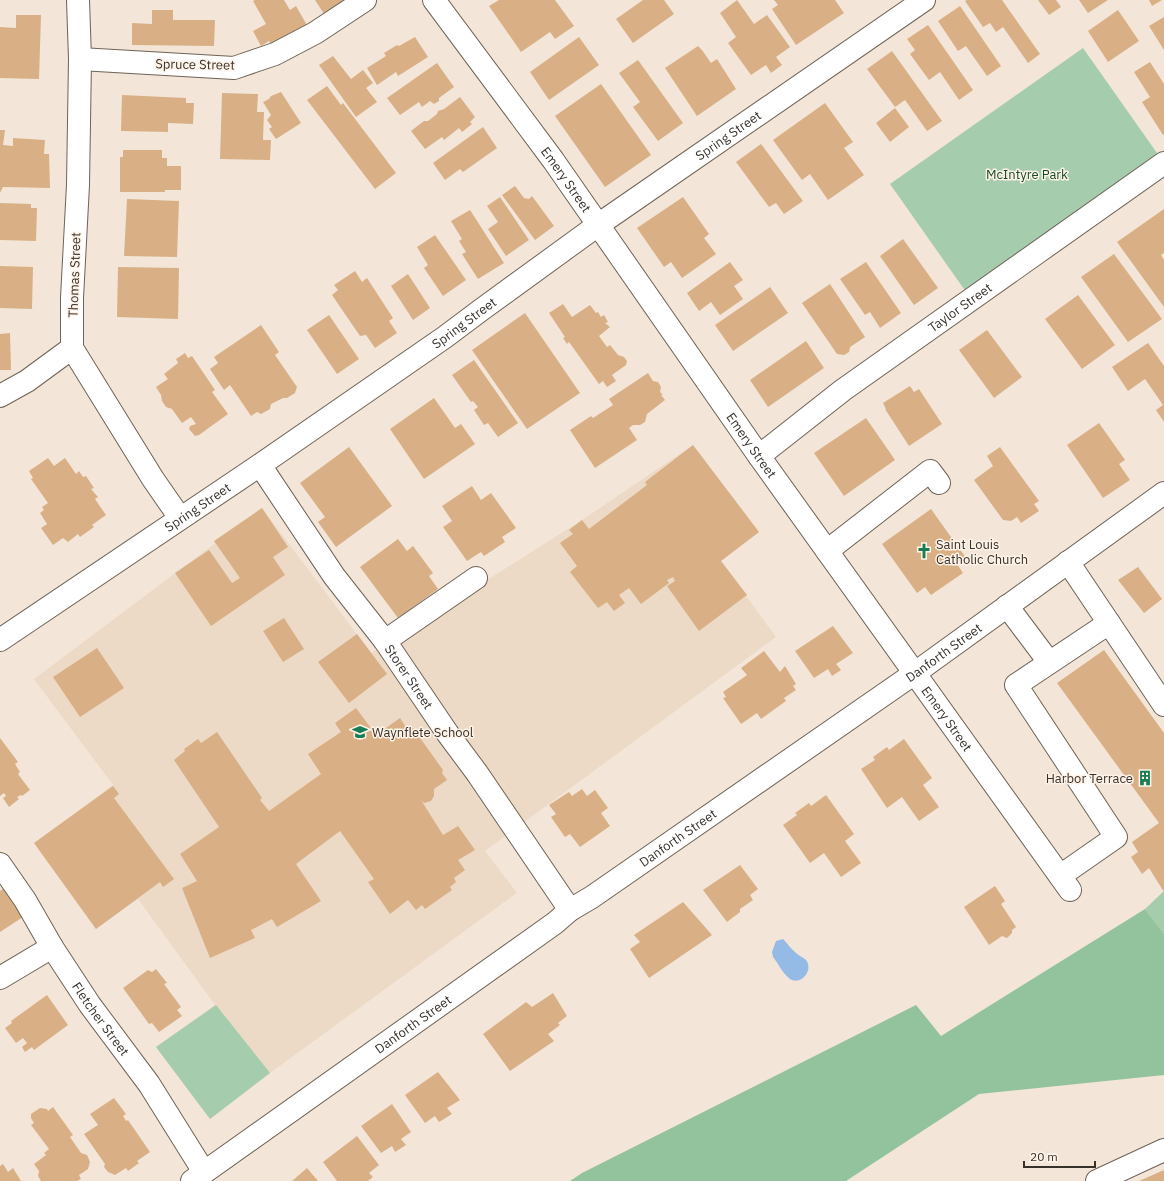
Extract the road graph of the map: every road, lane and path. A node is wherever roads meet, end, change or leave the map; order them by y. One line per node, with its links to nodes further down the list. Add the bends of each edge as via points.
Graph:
1 (78, 0): 5 (street, Thomas Street)
2 (365, 0): 5 (street, Spruce Street, via 315,33 275,54 234,68)
3 (434, 0): 7 (street, Emery Street)
4 (924, 0): 7 (street, Spring Street)
5 (80, 59): 8 (street, Thomas Street)
6 (1164, 163): 10 (street, Taylor Street, via 850,386)
7 (598, 225): 10 (street, Emery Street); 11 (street, Spring Street, via 445,337)
8 (72, 348): 9 (street); 14 (street)
9 (0, 396)
10 (759, 456): 15 (street, Emery Street)
11 (260, 465): 14 (street, Spring Street); 21 (street, Storer Street, via 334,576)
12 (940, 483): 15 (street, via 930,471)
13 (1164, 494): 16 (street, Danforth Street)
14 (180, 518): 20 (street, Spring Street)
15 (827, 551): 23 (street, Emery Street)
16 (1068, 562): 18 (street, Danforth Street); 19 (street)
17 (476, 578): 21 (street)
18 (1007, 606): 22 (street); 23 (street, Danforth Street)
19 (1109, 623): 22 (street); 24 (street)
20 (0, 640)
21 (385, 641): 26 (street, Storer Street)
22 (1049, 662): 23 (street, Emery Street, via 1016,685 1116,837 1065,883)
23 (915, 673): 26 (street, Danforth Street)
24 (1164, 705)
25 (0, 864): 27 (street, Fletcher Street, via 25,900)
26 (570, 910): 30 (street, Danforth Street)
27 (52, 947): 28 (street); 30 (street, Fletcher Street, via 90,1005 149,1084)
28 (0, 978)
29 (1164, 1150): 31 (street)
30 (198, 1176)
31 (1097, 1181)

